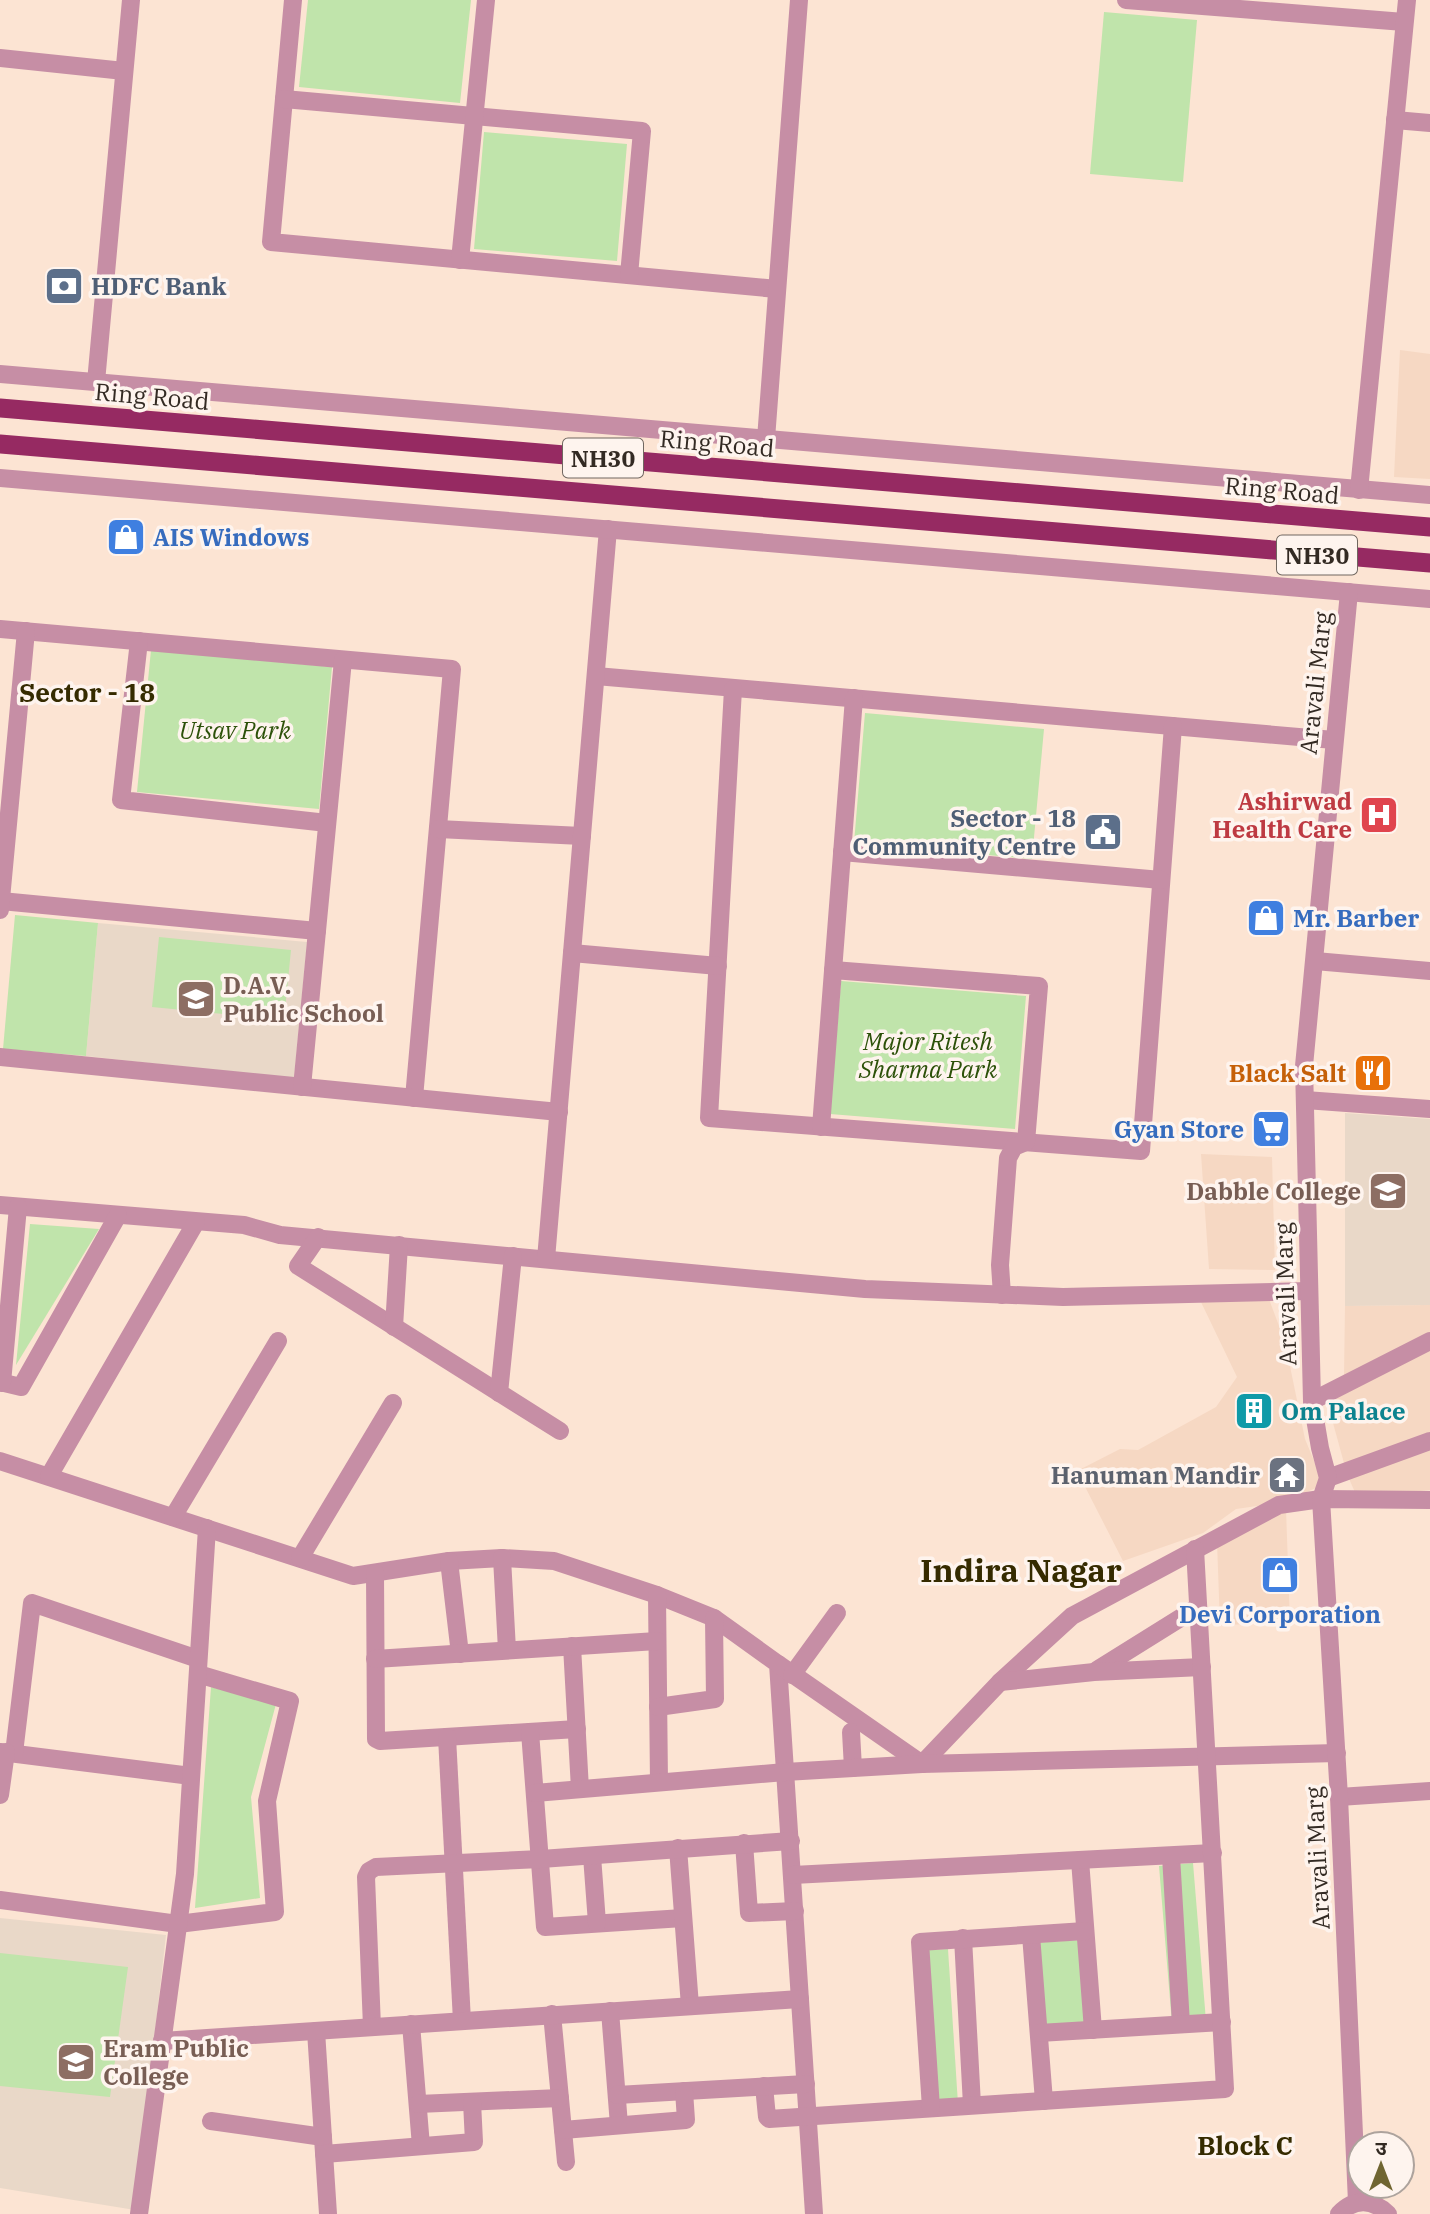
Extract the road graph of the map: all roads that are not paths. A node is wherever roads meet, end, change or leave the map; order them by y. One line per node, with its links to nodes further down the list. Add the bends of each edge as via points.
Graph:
1 (131, 0): 9 (street)
2 (293, 0): 10 (street)
3 (486, 0): 11 (street)
4 (799, 0): 16 (street)
5 (1126, 0): 7 (street)
6 (1407, 0): 7 (street)
7 (1405, 22): 12 (street)
8 (0, 58): 9 (street)
9 (124, 71): 18 (street)
10 (284, 99): 11 (street); 14 (street, via 271,242)
11 (474, 116): 14 (street); 15 (street, via 642,131)
12 (1395, 120): 13 (street); 23 (street)
13 (1430, 122)
14 (460, 260): 15 (street)
15 (629, 275): 16 (street)
16 (777, 289): 20 (street)
17 (0, 374): 18 (street)
18 (96, 382): 20 (street)
19 (0, 408): 25 (highway, Ring Road / NH30)
20 (766, 439): 23 (street)
21 (0, 444): 27 (highway, NH30)
22 (0, 478): 26 (street)
23 (1359, 490): 24 (street)
24 (1430, 495)
25 (1430, 527)
26 (608, 529): 28 (street); 34 (street)
27 (1430, 563)
28 (1349, 592): 29 (street); 38 (street, Aravali Marg)
29 (1430, 599)
30 (0, 629): 31 (street)
31 (26, 631): 32 (street); 44 (street)
32 (139, 641): 33 (street); 39 (street, via 121,800)
33 (343, 660): 39 (street); 40 (street, via 452,669)
34 (596, 676): 35 (street); 41 (street)
35 (733, 689): 36 (street); 49 (street)
36 (854, 698): 37 (street); 42 (street)
37 (1173, 726): 38 (street); 43 (street)
38 (1334, 740): 48 (street, Aravali Marg)
39 (327, 823): 46 (street)
40 (438, 829): 41 (street); 54 (street)
41 (582, 836): 47 (street)
42 (842, 852): 43 (street); 50 (street)
43 (1161, 880): 59 (street, via 1141,1151)
44 (1, 901): 45 (street); 46 (street)
45 (0, 910)
46 (317, 931): 53 (street)
47 (572, 953): 49 (street); 57 (street)
48 (1315, 961): 51 (street); 55 (street, Aravali Marg)
49 (718, 966): 58 (street, via 709,1118)
50 (833, 970): 58 (street); 59 (street, via 1039,986)
51 (1430, 971)
52 (0, 1057): 53 (street)
53 (302, 1087): 54 (street)
54 (414, 1098): 57 (street)
55 (1305, 1100): 56 (street); 68 (street, Aravali Marg)
56 (1430, 1109)
57 (559, 1112): 67 (street)
58 (821, 1127): 59 (street)
59 (1026, 1142): 69 (street, via 1014,1147 1008,1158)
60 (0, 1205): 61 (street)
61 (18, 1207): 62 (street); 73 (street)
62 (118, 1215): 63 (street); 73 (street, via 21,1387)
63 (195, 1222): 64 (street); 80 (street)
64 (318, 1237): 65 (street); 70 (street, via 298,1266)
65 (399, 1245): 66 (street); 70 (street)
66 (513, 1256): 67 (street); 74 (street)
67 (546, 1259): 69 (street, via 865,1289)
68 (1308, 1291): 69 (street); 75 (street, Aravali Marg)
69 (1002, 1295)
70 (394, 1327): 74 (street)
71 (278, 1341): 84 (street)
72 (1430, 1341): 75 (street)
73 (1, 1383)
74 (499, 1393): 77 (street)
75 (1312, 1401): 81 (street, Aravali Marg)
76 (393, 1403): 87 (street)
77 (560, 1431)
78 (1430, 1441): 81 (street)
79 (0, 1461): 80 (street)
80 (49, 1476): 84 (street)
81 (1328, 1478): 82 (street, Aravali Marg)
82 (1321, 1499): 83 (street); 86 (street, via 1279,1505); 111 (street, Aravali Marg)
83 (1430, 1500)
84 (173, 1517): 85 (street)
85 (207, 1528): 87 (street); 100 (street)
86 (1195, 1549): 92 (street); 104 (street, via 1072,1616)
87 (300, 1558): 90 (street, via 353,1576)
88 (502, 1558): 89 (street); 91 (street, via 554,1561); 97 (street)
89 (449, 1560): 90 (street); 98 (street)
90 (375, 1573): 99 (street)
91 (657, 1595): 94 (street); 95 (street)
92 (1198, 1607): 101 (street); 103 (street)
93 (837, 1613): 102 (street)
94 (714, 1618): 102 (street); 105 (street, via 715,1699)
95 (657, 1641): 96 (street); 105 (street)
96 (572, 1646): 97 (street); 106 (street)
97 (507, 1650): 98 (street)
98 (460, 1654): 99 (street)
99 (375, 1659): 109 (street, via 376,1740)
100 (198, 1667): 110 (street, via 32,1603); 116 (street); 137 (street, via 290,1701 267,1801 275,1912)
101 (1202, 1667): 103 (street); 112 (street)
102 (785, 1669): 113 (street); 115 (street)
103 (1094, 1672): 104 (street)
104 (1000, 1682): 113 (street)
105 (658, 1707): 117 (street)
106 (577, 1729): 107 (street); 118 (street)
107 (530, 1732): 109 (street); 120 (street)
108 (851, 1732): 114 (street)
109 (447, 1737): 131 (street)
110 (7, 1752): 116 (street); 121 (street)
111 (1337, 1753): 112 (street); 122 (street, Aravali Marg)
112 (1208, 1758): 113 (street); 126 (street)
113 (922, 1764): 114 (street)
114 (853, 1768): 115 (street)
115 (785, 1772): 117 (street); 123 (street)
116 (191, 1776): 137 (street)
117 (659, 1782): 118 (street)
118 (580, 1789): 120 (street)
119 (1430, 1791): 122 (street)
120 (535, 1793): 129 (street)
121 (0, 1795)
122 (1339, 1797): 171 (street, Aravali Marg)
123 (791, 1840): 124 (street); 132 (street)
124 (744, 1843): 125 (street); 134 (street, via 749,1913)
125 (678, 1848): 127 (street); 135 (street)
126 (1213, 1853): 128 (street); 146 (street)
127 (592, 1856): 129 (street); 136 (street)
128 (1171, 1856): 130 (street); 148 (street)
129 (541, 1859): 131 (street); 136 (street, via 545,1927)
130 (1080, 1860): 132 (street); 138 (street)
131 (454, 1865): 145 (street); 149 (street, via 369,1871)
132 (793, 1875): 134 (street)
133 (0, 1900): 137 (street)
134 (795, 1911): 141 (street)
135 (683, 1918): 136 (street); 142 (street)
136 (597, 1923)
137 (178, 1924): 153 (street)
138 (1085, 1931): 139 (street); 150 (street)
139 (1031, 1935): 140 (street); 152 (street)
140 (963, 1938): 162 (street); 163 (street, via 920,1942 919,1947)
141 (800, 1999): 142 (street); 154 (street)
142 (690, 2006): 143 (street)
143 (610, 2011): 144 (street); 157 (street)
144 (552, 2014): 145 (street); 158 (street)
145 (462, 2021): 147 (street)
146 (1222, 2022): 148 (street); 159 (street, via 1225,2089)
147 (411, 2024): 149 (street); 161 (street)
148 (1181, 2024): 150 (street)
149 (372, 2028): 151 (street)
150 (1093, 2030): 152 (street)
151 (316, 2031): 153 (street); 168 (street)
152 (1039, 2033): 159 (street)
153 (162, 2041): 172 (street)
154 (806, 2084): 155 (street); 164 (street)
155 (764, 2087): 156 (street); 164 (street, via 768,2118)
156 (684, 2091): 157 (street); 166 (street, via 686,2120)
157 (617, 2095): 166 (street)
158 (560, 2098): 160 (street); 167 (street)
159 (1044, 2101): 162 (street)
160 (472, 2102): 161 (street); 169 (street, via 474,2142)
161 (418, 2104): 169 (street)
162 (972, 2105): 163 (street)
163 (931, 2108): 164 (street)
164 (808, 2116): 174 (street)
165 (211, 2121): 168 (street)
166 (619, 2125): 167 (street)
167 (563, 2130): 170 (street)
168 (323, 2146): 169 (street); 173 (street)
169 (421, 2146)
170 (566, 2162)
171 (1357, 2202): 175 (street); 176 (street, via 1380,2206)
172 (139, 2214)
173 (328, 2214)
174 (814, 2214)
175 (1339, 2214)
176 (1388, 2214)

